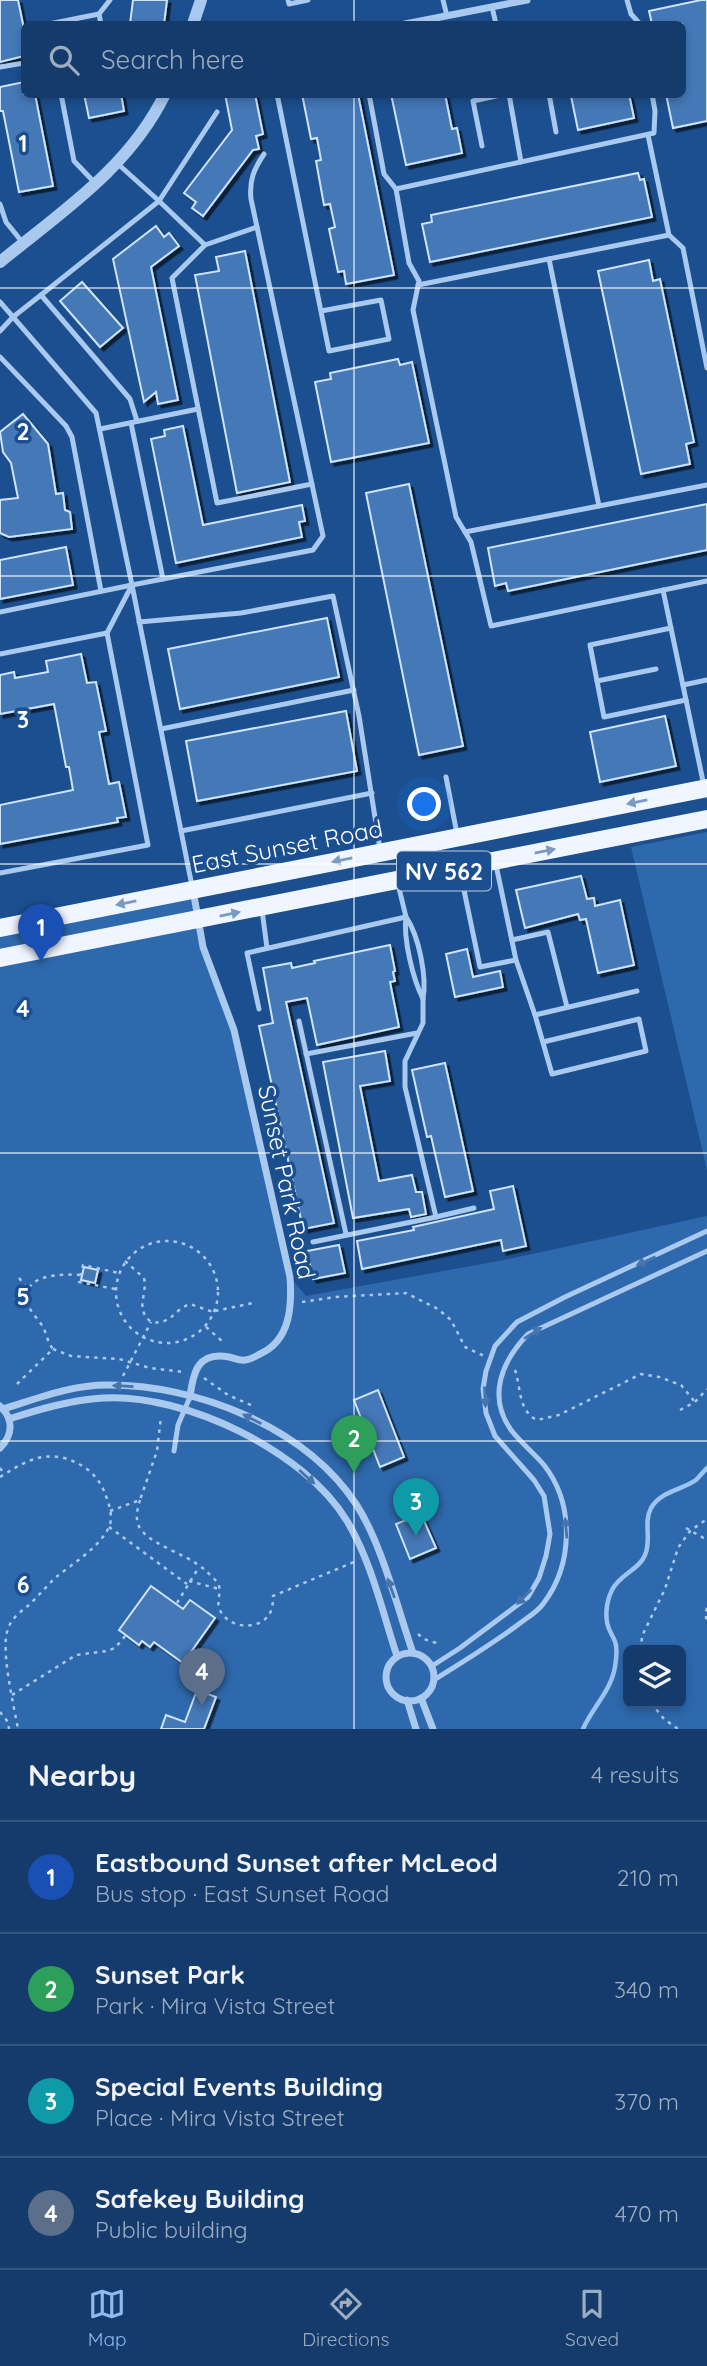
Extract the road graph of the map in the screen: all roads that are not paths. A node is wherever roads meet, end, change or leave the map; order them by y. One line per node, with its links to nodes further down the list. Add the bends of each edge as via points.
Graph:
1 (110, 0): 9 (lane)
2 (201, 0): 13 (street)
3 (288, 0): 4 (lane, via 289,4)
4 (308, 0)
5 (443, 0): 10 (lane)
6 (527, 0): 8 (street)
7 (627, 0): 16 (lane)
8 (492, 7): 10 (street); 15 (lane)
9 (99, 13): 11 (lane); 12 (lane)
10 (447, 16): 14 (street)
11 (63, 21)
12 (100, 21)
13 (194, 21)
14 (421, 21)
15 (495, 21)
16 (637, 21)
17 (21, 64): 18 (lane)
18 (0, 67)
19 (62, 98): 34 (lane, via 74,161)
20 (163, 98): 32 (street, via 132,148)
21 (278, 98): 47 (lane)
22 (370, 98): 35 (lane, via 384,174)
23 (473, 98): 30 (lane)
24 (508, 98): 33 (lane)
25 (550, 98): 28 (lane)
26 (653, 98): 29 (lane, via 654,133)
27 (217, 111): 36 (lane)
28 (556, 132)
29 (648, 135): 33 (lane); 39 (lane)
30 (482, 146)
31 (264, 153): 38 (lane, via 250,183)
32 (117, 162): 34 (street); 36 (lane)
33 (521, 162): 35 (lane)
34 (96, 184): 40 (street)
35 (396, 189): 44 (lane, via 409,263)
36 (159, 201): 41 (lane); 45 (lane)
37 (0, 207): 40 (lane)
38 (257, 227): 41 (lane); 55 (lane)
39 (669, 234): 42 (lane); 51 (lane, via 683,248)
40 (23, 244): 43 (street)
41 (205, 245): 52 (lane, via 172,278)
42 (550, 259): 44 (lane); 57 (lane)
43 (0, 262)
44 (418, 285): 58 (lane, via 412,310 456,517)
45 (41, 295): 48 (lane); 53 (lane, via 130,399)
46 (0, 302): 48 (lane)
47 (321, 311): 47 (lane, via 329,351 389,339 381,299)
48 (13, 317): 49 (lane); 54 (lane, via 96,413)
49 (0, 331)
50 (0, 357): 63 (lane, via 72,437)
51 (707, 368)
52 (198, 409): 53 (lane); 55 (lane, via 217,503)
53 (134, 422): 54 (lane); 59 (lane)
54 (100, 429): 61 (lane)
55 (312, 484): 59 (lane, via 323,536 313,550)
56 (707, 485): 57 (lane)
57 (598, 506): 58 (lane)
58 (465, 532): 62 (lane, via 491,626)
59 (163, 579): 61 (lane)
60 (707, 581): 62 (lane)
61 (132, 585): 63 (lane); 65 (lane); 67 (lane)
62 (663, 590): 66 (lane)
63 (102, 591): 64 (lane)
64 (0, 611)
65 (139, 622): 73 (lane, via 241,613 333,596); 75 (lane)
66 (671, 628): 71 (lane, via 590,645); 72 (lane)
67 (107, 633): 68 (lane); 85 (lane, via 148,845)
68 (0, 654)
69 (656, 669): 71 (lane)
70 (707, 680): 72 (lane)
71 (597, 681): 74 (lane, via 604,717)
72 (683, 685): 74 (lane)
73 (354, 691): 75 (lane); 77 (lane)
74 (686, 700): 78 (lane)
75 (161, 729): 80 (lane)
76 (446, 777): 81 (lane)
77 (372, 793): 80 (lane); 82 (lane)
78 (706, 793): 81 (main road, East Sunset Road / NV 562, one-way to 81)
79 (707, 819): 83 (main road, NV 562, one-way to 79)
80 (181, 831): 87 (lane)
81 (457, 837): 82 (main road, East Sunset Road / NV 562)
82 (380, 853): 87 (main road, East Sunset Road / NV 562, one-way to 87)
83 (495, 861): 84 (main road, NV 562); 92 (lane)
84 (459, 868): 86 (main road, NV 562); 97 (lane, via 480,967)
85 (0, 873)
86 (397, 881): 88 (main road, NV 562); 89 (lane)
87 (193, 890): 90 (street, Sunset Park Road); 91 (main road, East Sunset Road / NV 562, one-way to 91)
88 (261, 907): 90 (main road, NV 562, one-way to 88); 95 (lane)
89 (406, 917): 93 (lane); 94 (lane); 95 (lane)
90 (198, 920): 96 (main road, NV 562); 115 (street, Sunset Park Road, via 202,947 234,1030 290,1277 292,1306 285,1329 267,1351 245,1360 214,1356 203,1361 194,1372)
91 (0, 928)
92 (512, 940): 97 (lane); 102 (lane, via 548,932)
93 (417, 944): 94 (lane); 98 (lane)
94 (408, 945): 99 (lane)
95 (267, 948): 103 (lane, via 247,953)
96 (0, 958)
97 (516, 960): 104 (lane)
98 (421, 964): 99 (lane); 101 (lane, via 426,985)
99 (412, 965): 101 (lane)
100 (637, 991): 102 (lane)
101 (423, 999): 106 (lane, via 423,1023)
102 (567, 1007): 104 (lane)
103 (259, 1009)
104 (535, 1014): 107 (lane)
105 (299, 1021): 108 (lane)
106 (417, 1033): 108 (lane); 110 (lane, via 405,1061 405,1087)
107 (543, 1042): 107 (lane, via 552,1074 646,1051 639,1019)
108 (306, 1054): 112 (lane)
109 (474, 1208): 110 (lane)
110 (436, 1217): 112 (lane)
111 (707, 1231): 123 (lane, one-way to 123, via 517,1322 495,1346 486,1371 486,1413 495,1436 544,1496 550,1534 546,1556 527,1597)
112 (346, 1234): 113 (lane)
113 (313, 1241)
114 (707, 1251): 124 (lane, one-way to 114, via 541,1607 555,1587 568,1543 565,1512 555,1485 502,1411 502,1371 512,1351 528,1335)
115 (190, 1397): 116 (street, one-way to 116, via 156,1388 104,1385); 117 (lane); 121 (street, one-way to 115, via 372,1536 339,1481 284,1435 240,1412)
116 (1, 1408): 118 (street)
117 (184, 1410): 118 (street, via 153,1401 104,1398 58,1404); 120 (lane); 122 (street, one-way to 122, via 235,1428 301,1471 324,1493 346,1520 370,1567)
118 (9, 1419): 119 (street, via 9,1435)
119 (0, 1448)
120 (174, 1451)
121 (413, 1653): 122 (street); 123 (street)
122 (397, 1657): 126 (street, via 388,1666 386,1682 395,1696)
123 (432, 1666): 124 (street)
124 (434, 1680): 125 (street)
125 (421, 1698): 126 (street); 128 (street)
126 (407, 1700): 127 (street)
127 (416, 1729)
128 (433, 1729)

